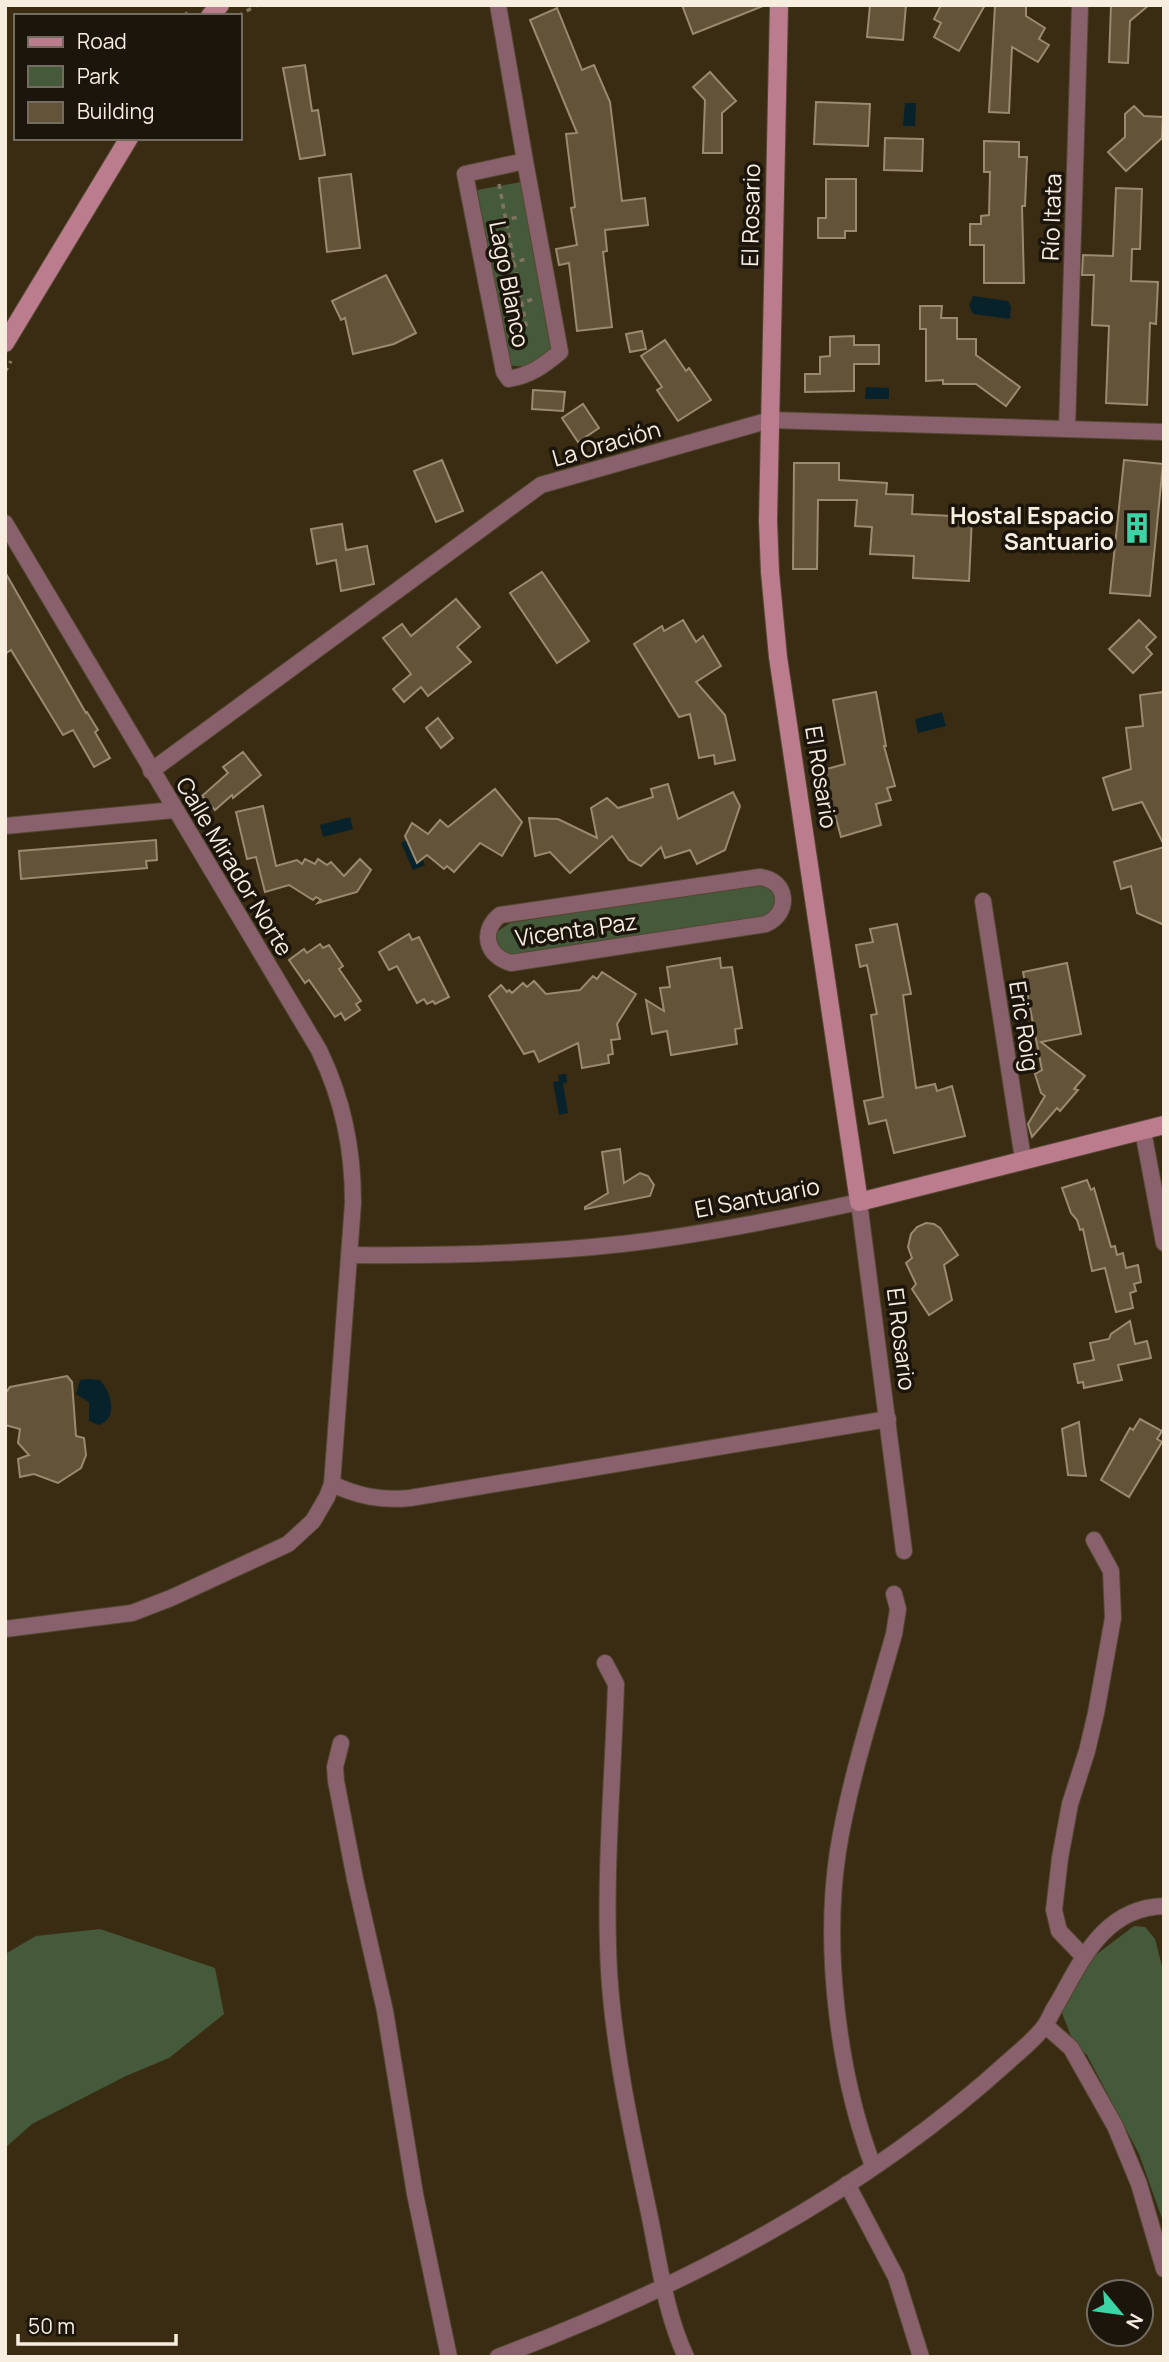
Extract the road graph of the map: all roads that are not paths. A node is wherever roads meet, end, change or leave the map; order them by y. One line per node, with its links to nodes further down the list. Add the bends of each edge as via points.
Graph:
1 (498, 5): 5 (street, Lago Blanco)
2 (779, 5): 7 (street, El Rosario)
3 (1080, 5): 8 (street, Río Itata)
4 (128, 140): 6 (street)
5 (525, 161): 5 (street, Lago Blanco, via 465,174 509,379 539,370 560,352)
6 (5, 343)
7 (770, 420): 8 (street, La Oración); 11 (street, La Oración, via 541,485); 14 (street, El Rosario, via 768,521 773,614)
8 (1067, 429): 9 (street, La Oración)
9 (1164, 432)
10 (5, 523): 11 (street, Calle Mirador Norte)
11 (151, 771): 12 (street, Calle Mirador Norte)
12 (174, 810): 13 (street); 22 (street, Calle Mirador Norte, via 329,1072 350,1146 354,1203)
13 (5, 825)
14 (814, 893): 15 (street); 20 (street, El Rosario)
15 (784, 898): 15 (street, Vicenta Paz, via 774,881 760,877 513,913 494,920 488,942 503,961 511,963 766,923 778,917)
16 (983, 901): 19 (street, Eric Roig)
17 (1164, 1125): 18 (street, El Santuario)
18 (1143, 1130): 19 (street, El Santuario); 21 (street)
19 (1023, 1159): 20 (street, El Santuario)
20 (859, 1202): 22 (street, El Santuario, via 624,1244 487,1255); 23 (street, El Rosario)
21 (1164, 1243)
22 (350, 1255): 24 (street, Calle Mirador Norte)
23 (888, 1419): 24 (street, via 410,1498 376,1499); 26 (street, El Rosario)
24 (331, 1484): 28 (street, via 313,1521 288,1544 181,1594 132,1613)
25 (1094, 1540): 32 (street, via 1111,1571 1113,1618 1096,1713 1068,1817 1054,1910 1059,1931)
26 (904, 1550)
27 (894, 1594): 34 (street, via 898,1609 894,1634 847,1804 831,1914 842,2042 857,2119)
28 (5, 1629)
29 (605, 1663): 37 (street, via 616,1684 607,1883 611,1987)
30 (341, 1743): 38 (street, via 336,1780 385,2011 415,2194)
31 (1164, 1906): 32 (street, via 1139,1910 1114,1922)
32 (1084, 1957): 33 (street)
33 (1046, 2025): 34 (street, via 1002,2068); 36 (street, via 1071,2048 1115,2126 1139,2184)
34 (873, 2166): 35 (street)
35 (847, 2184): 37 (street); 41 (street, via 896,2277)
36 (1164, 2269)
37 (663, 2288): 39 (street); 40 (street)
38 (449, 2357)
39 (498, 2357)
40 (686, 2357)
41 (921, 2357)

